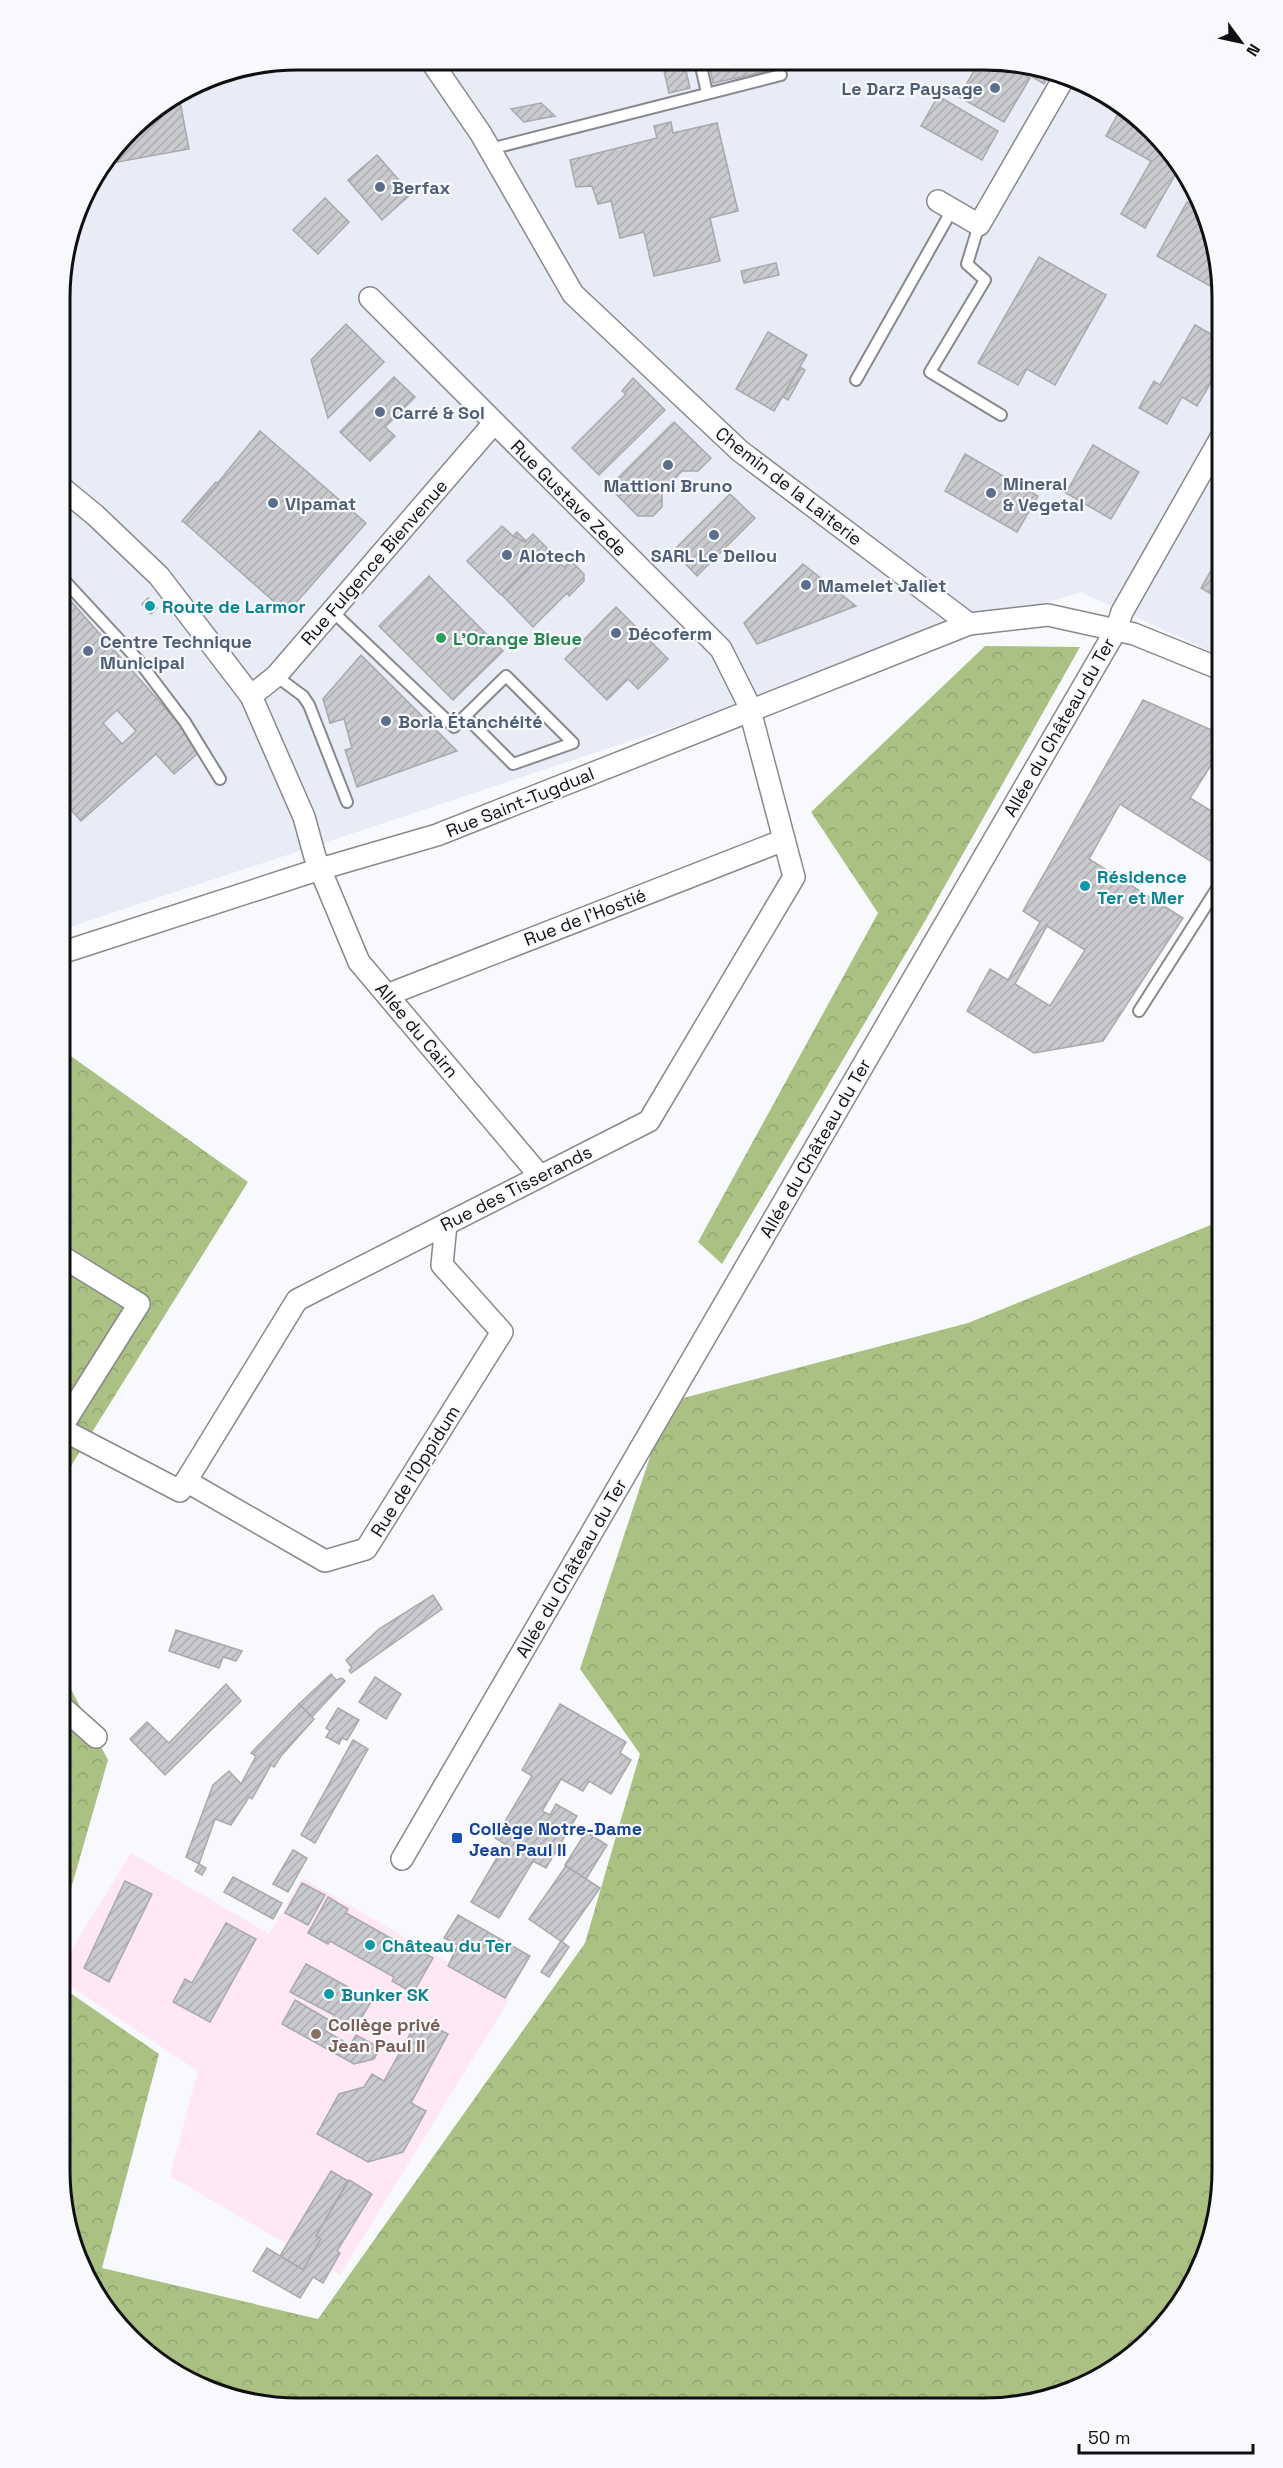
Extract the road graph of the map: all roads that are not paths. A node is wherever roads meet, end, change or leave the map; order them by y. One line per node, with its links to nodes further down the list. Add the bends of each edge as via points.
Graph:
1 (437, 70): 6 (street, Chemin de la Laiterie)
2 (702, 70): 5 (lane)
3 (781, 75): 5 (lane)
4 (1060, 84): 8 (street)
5 (707, 93): 6 (lane)
6 (490, 148): 17 (street, Chemin de la Laiterie, via 573,294 740,451)
7 (945, 206): 8 (street); 10 (lane)
8 (979, 225): 11 (lane, via 968,264 985,280 930,372)
9 (370, 298): 12 (street, Rue Gustave Zede)
10 (856, 380)
11 (1001, 415)
12 (494, 423): 16 (street, Rue Fulgence Bienvenue); 22 (street, Rue Gustave Zede, via 721,649)
13 (1212, 453): 18 (street, Allée du Château du Ter, via 1122,612)
14 (70, 495): 21 (street, Allée du Cairn, via 159,576)
15 (70, 587): 24 (lane, via 138,660 185,722)
16 (332, 611): 20 (street, Rue Fulgence Bienvenue); 23 (lane, via 454,727)
17 (969, 624): 18 (street, via 1048,615); 22 (street, Rue Saint-Tugdual)
18 (1116, 630): 19 (street); 40 (street, Allée du Château du Ter)
19 (1212, 666)
20 (276, 675): 21 (street, Rue Fulgence Bienvenue); 25 (lane, via 309,705)
21 (251, 696): 27 (street, Allée du Cairn, via 304,817)
22 (750, 711): 26 (street, Rue des Tisserands); 27 (street, Rue Saint-Tugdual, via 437,835)
23 (465, 716): 23 (lane, via 506,676 573,743 513,764)
24 (220, 779)
25 (346, 802)
26 (784, 840): 30 (street, Rue de l'Hostié); 32 (street, Rue des Tisserands, via 794,877 649,1121)
27 (320, 869): 29 (street, Rue Saint-Tugdual); 30 (street, Allée du Cairn, via 358,962)
28 (1212, 896): 31 (lane)
29 (70, 950)
30 (387, 995): 32 (street, Allée du Cairn)
31 (1138, 1011)
32 (540, 1176): 33 (street, Rue des Tisserands)
33 (447, 1224): 37 (street, Rue des Tisserands, via 297,1300); 37 (street, Rue de l'Oppidum, via 442,1265 502,1332 366,1549 325,1561)
34 (70, 1262): 35 (street, via 139,1304)
35 (70, 1415)
36 (70, 1434): 37 (street, via 180,1491)
37 (186, 1481)
38 (70, 1714): 39 (street)
39 (96, 1737)
40 (402, 1859)

